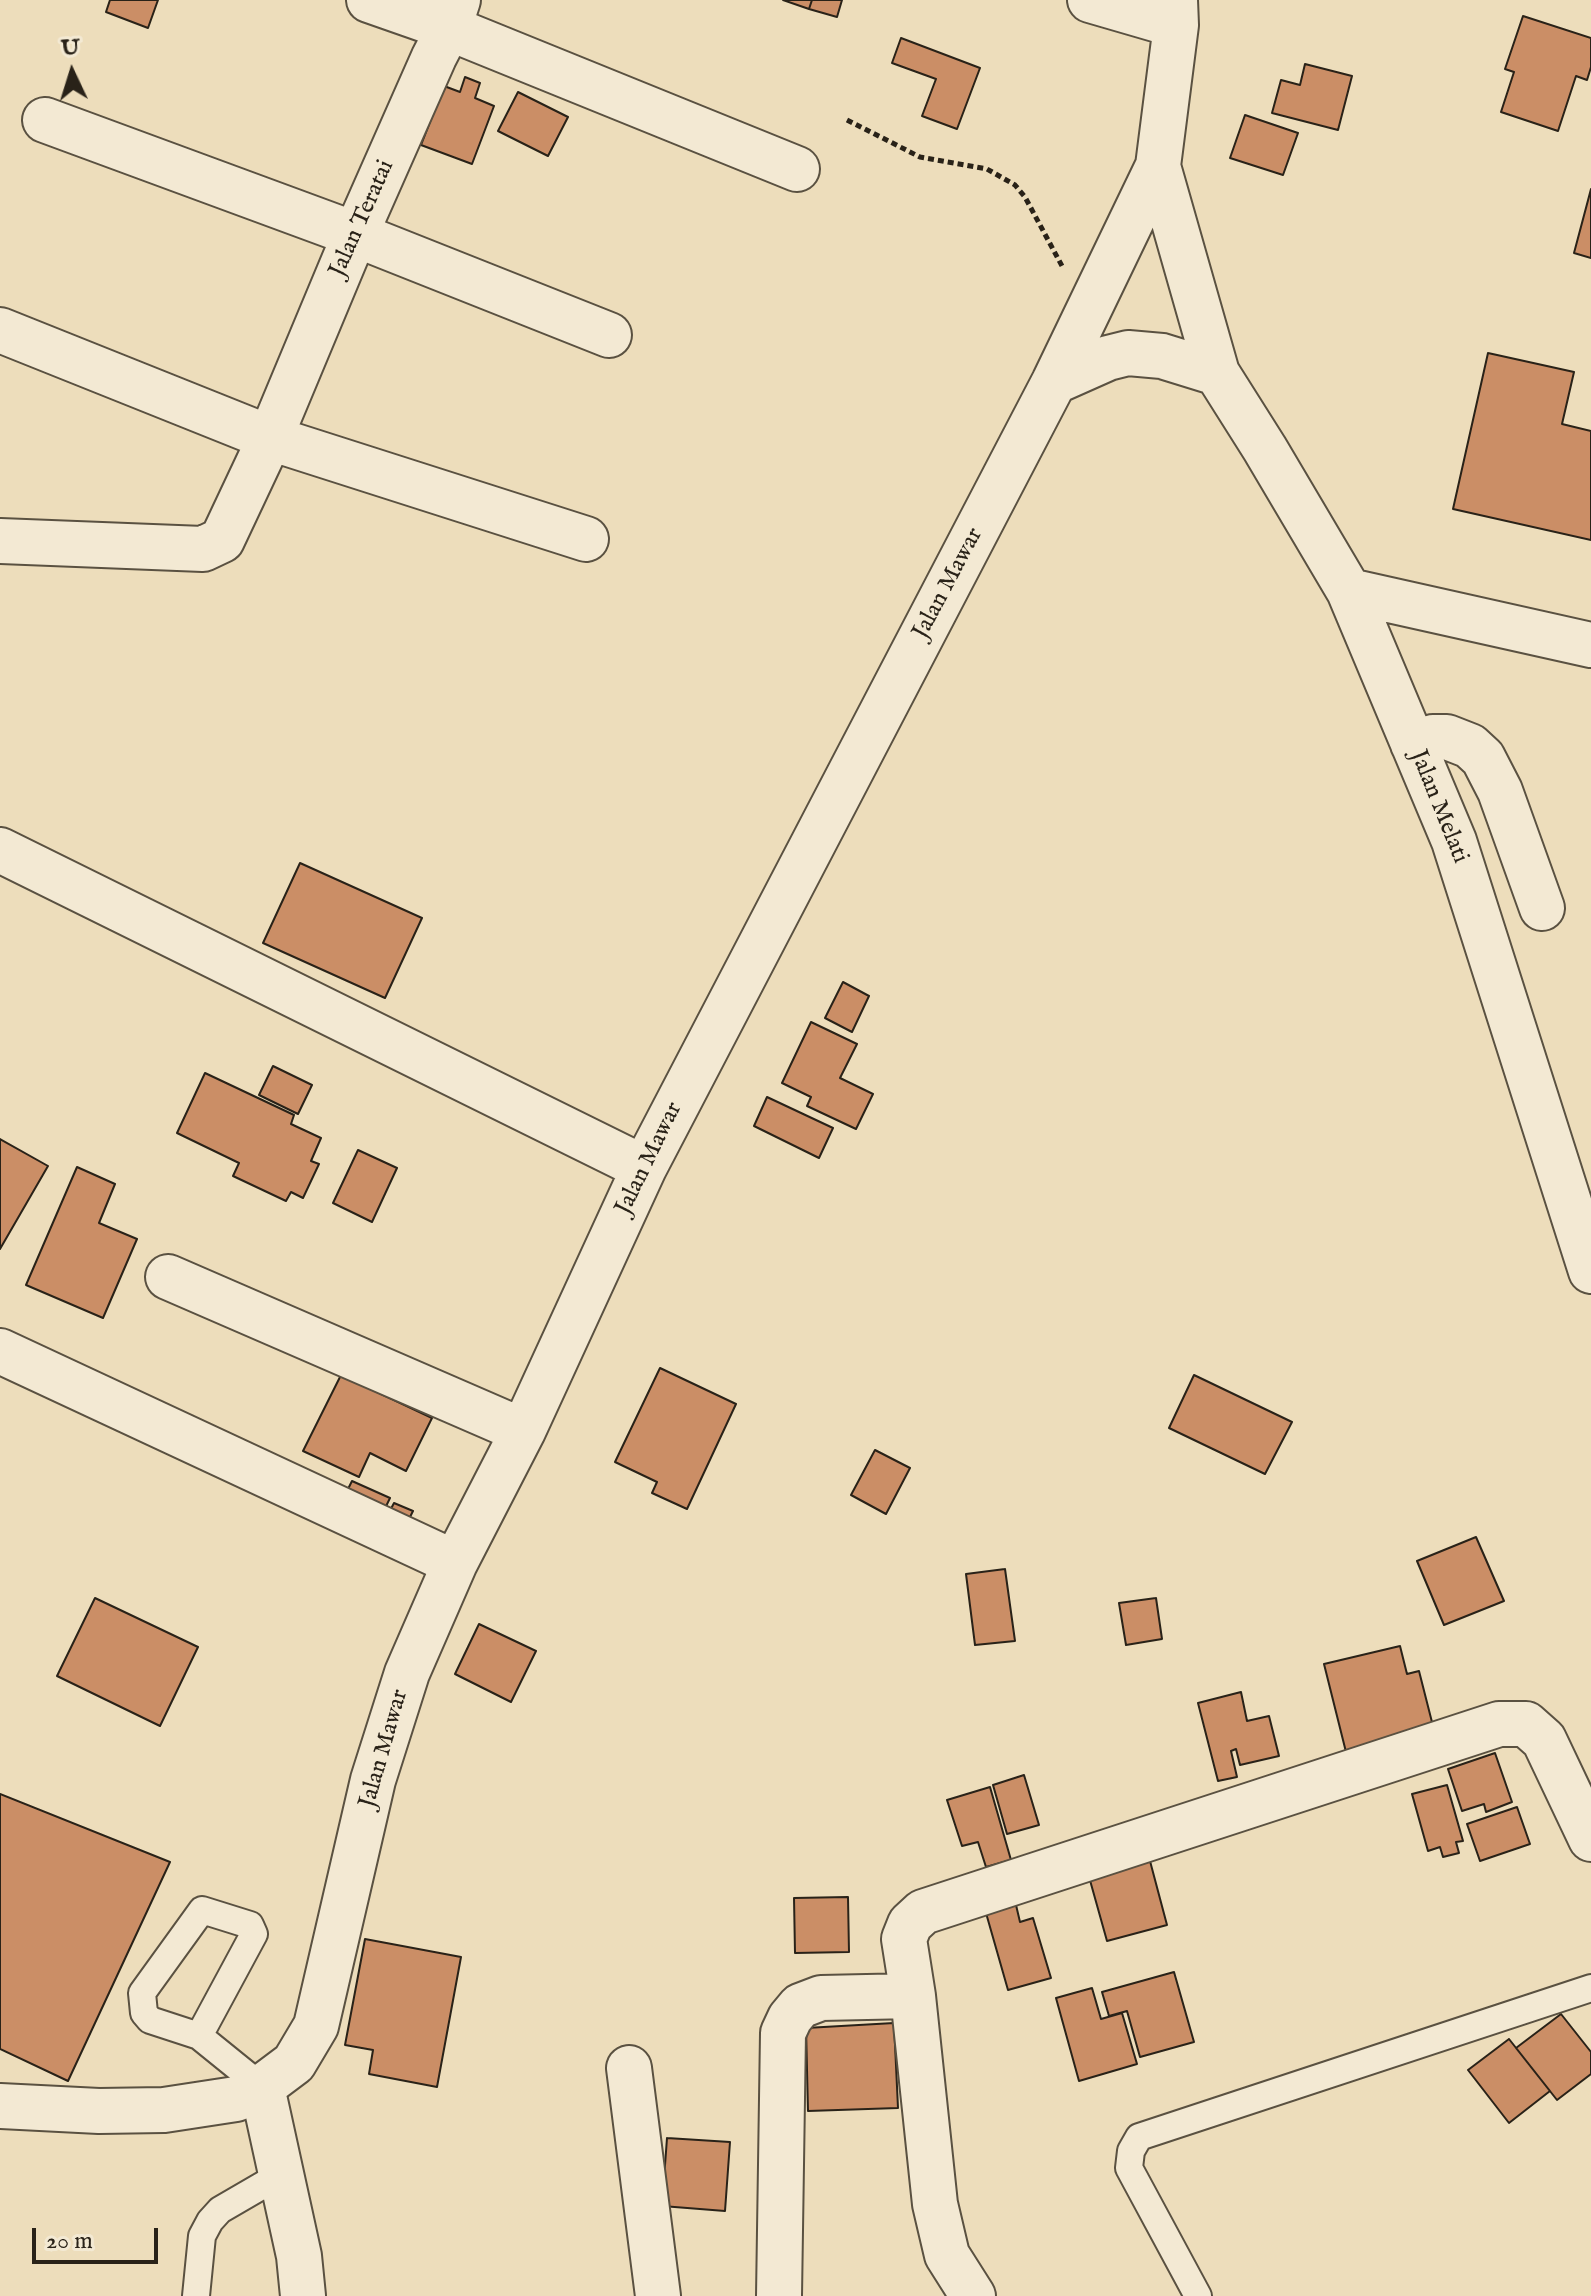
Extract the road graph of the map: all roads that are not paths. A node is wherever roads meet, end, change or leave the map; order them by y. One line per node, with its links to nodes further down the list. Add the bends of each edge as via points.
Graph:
1 (369, 0): 4 (street)
2 (1090, 0): 3 (street)
3 (1176, 13): 6 (street, Jalan Mawar)
4 (453, 14): 7 (street); 8 (street, Jalan Teratai)
5 (45, 120): 8 (street)
6 (1158, 166): 11 (street, Jalan Melati); 12 (street, Jalan Mawar)
7 (797, 169)
8 (357, 235): 10 (street); 13 (street, Jalan Teratai)
9 (0, 330): 13 (street)
10 (609, 335)
11 (1217, 373): 12 (street, via 1162,356 1128,353); 16 (street, Jalan Melati)
12 (1054, 382): 21 (street, Jalan Mawar)
13 (270, 438): 14 (street); 15 (street, Jalan Teratai, via 222,540 212,546)
14 (586, 539)
15 (0, 541)
16 (1349, 591): 17 (street); 18 (street, Jalan Melati)
17 (1591, 645)
18 (1413, 744): 20 (street, via 1447,737 1483,758); 22 (street, Jalan Melati, via 1454,841)
19 (0, 850): 21 (street)
20 (1542, 908)
21 (644, 1168): 25 (street, Jalan Mawar)
22 (1591, 1271)
23 (168, 1277): 25 (street)
24 (0, 1351): 26 (street)
25 (523, 1431): 26 (street, Jalan Mawar)
26 (455, 1563): 32 (street, Jalan Mawar, via 407,1673 373,1780 316,2026 294,2063)
27 (1591, 1839): 29 (street, via 1544,1740 1526,1724 1499,1724 923,1912 904,1939)
28 (1591, 1988): 40 (lane, via 1139,2137 1129,2168)
29 (913, 1996): 38 (street, via 821,1998 800,2006 783,2033); 39 (street, via 935,2204 947,2255)
30 (199, 2036): 30 (lane, via 254,1934 250,1925 202,1910 142,1993 150,2020); 32 (lane)
31 (629, 2068): 37 (street)
32 (262, 2087): 33 (street, Jalan Mawar, via 236,2099 164,2110); 34 (street)
33 (0, 2106)
34 (282, 2174): 35 (lane, via 210,2221 202,2236); 36 (street)
35 (196, 2296)
36 (303, 2296)
37 (658, 2296)
38 (779, 2296)
39 (973, 2296)
40 (1198, 2296)

